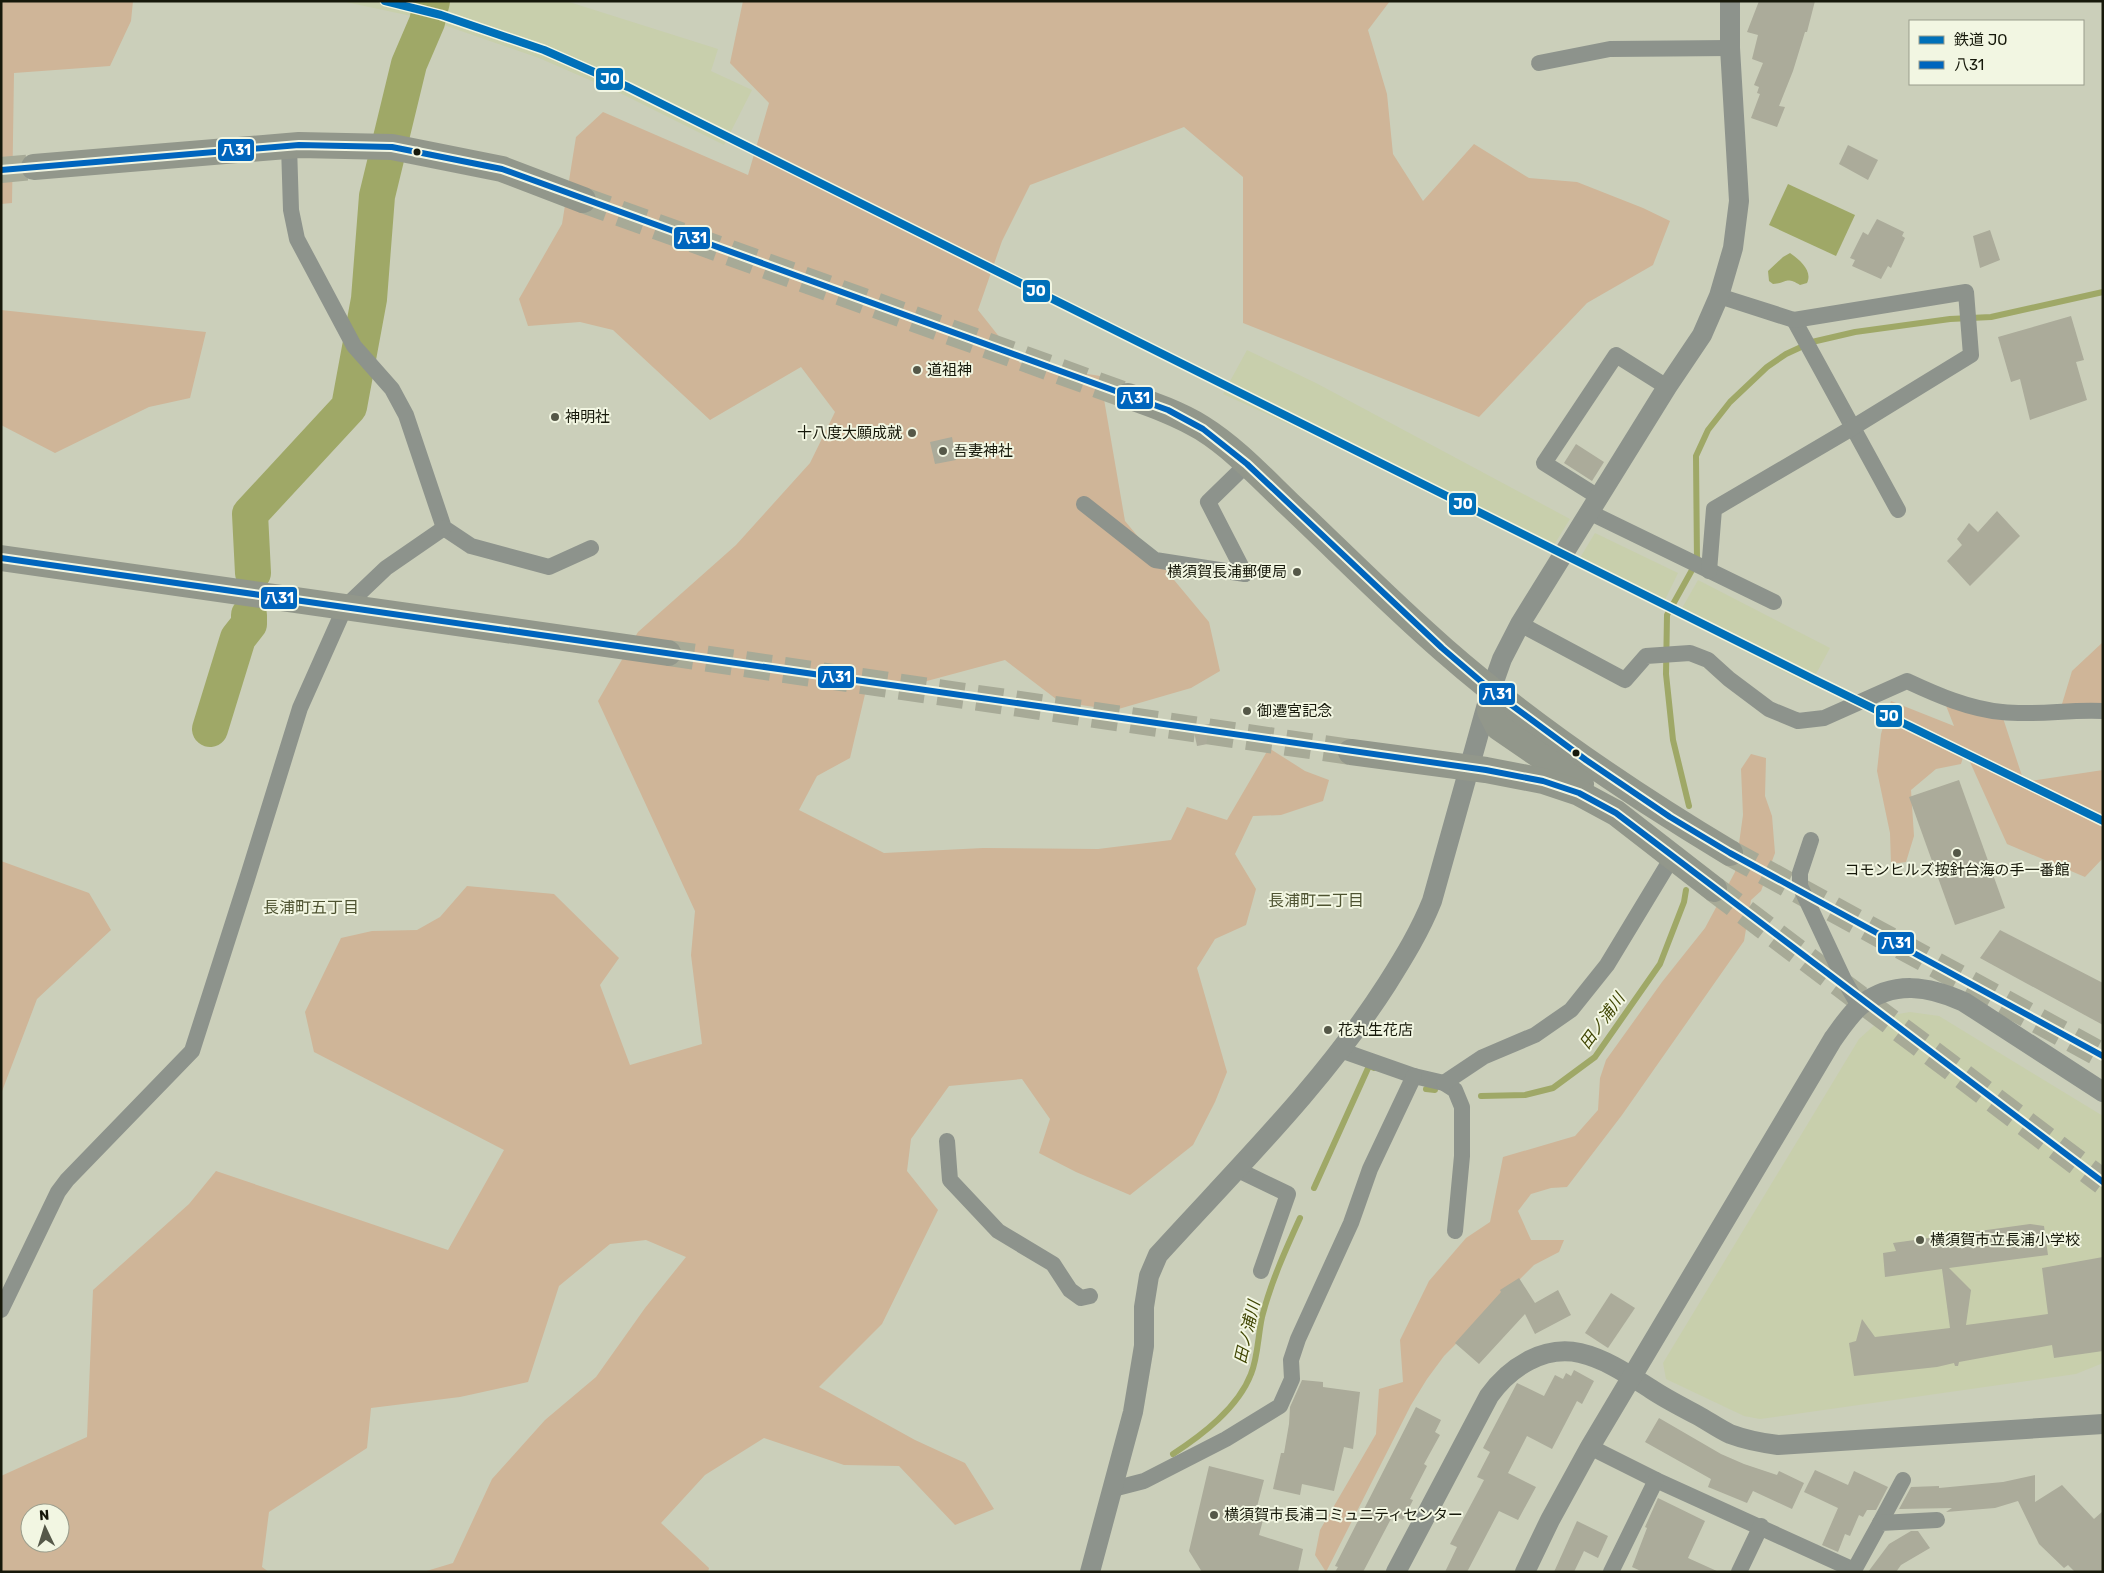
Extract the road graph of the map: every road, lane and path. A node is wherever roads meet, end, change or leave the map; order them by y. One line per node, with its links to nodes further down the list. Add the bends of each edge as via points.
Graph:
1 (1730, 1): 2 (street)
2 (1730, 48): 3 (street, via 1610,49); 7 (street, via 1739,201 1733,248)
3 (1539, 63)
4 (289, 146): 5 (highway); 6 (highway, via 392,147 502,169); 16 (street, via 291,210 298,239 354,346 392,389 406,415)
5 (34, 167)
6 (583, 200)
7 (1719, 296): 8 (street); 9 (street, via 1702,335)
8 (1794, 320): 11 (street); 11 (street, via 1966,292 1971,355)
9 (1667, 387): 14 (street); 14 (street, via 1616,355 1544,463)
10 (1128, 396): 12 (highway, via 1168,410 1203,429)
11 (1852, 428): 15 (street); 19 (street, via 1714,509)
12 (1247, 464): 13 (street, via 1208,502 1245,574 1155,560); 24 (highway)
13 (1084, 504)
14 (1595, 505): 19 (street); 22 (street)
15 (1898, 510)
16 (444, 528): 17 (street, via 471,546 549,567); 21 (street, via 386,568)
17 (591, 548)
18 (1, 558): 21 (highway)
19 (1709, 571): 20 (street)
20 (1774, 602)
21 (345, 607): 23 (highway); 43 (street, via 300,708 192,1051 58,1192)
22 (1520, 624): 24 (street); 25 (street, via 1625,680 1646,656 1690,653 1708,660 1769,709 1798,721 1824,718 1906,681 1943,698 2001,712)
23 (668, 653)
24 (1491, 690): 27 (street); 28 (highway, via 1490,711 1498,727 1599,797); 30 (highway, via 1586,760)
25 (2103, 711)
26 (1350, 752): 27 (highway)
27 (1469, 768): 28 (highway, via 1543,781 1579,793); 34 (street, via 1446,855 1421,928 1370,1010)
28 (1616, 813): 31 (highway)
29 (1811, 840): 33 (street, via 1800,873 1800,886)
30 (1730, 853)
31 (1673, 856): 32 (highway); 36 (street, via 1607,965 1571,1010 1535,1035 1483,1057)
32 (1714, 889)
33 (1859, 1006): 37 (street, via 1896,989 1925,988 1942,992 1964,1002); 44 (street, via 1834,1039)
34 (1340, 1050): 35 (street); 39 (street, via 1322,1076)
35 (1414, 1076): 36 (street); 49 (street, via 1370,1169 1351,1223 1298,1339 1291,1360 1292,1379 1280,1406 1226,1439 1144,1481)
36 (1444, 1083): 40 (street, via 1455,1090 1462,1107 1462,1156)
37 (2103, 1092)
38 (947, 1141): 42 (street, via 950,1180 998,1231 1053,1264 1070,1290 1081,1298)
39 (1236, 1169): 41 (street, via 1288,1194); 49 (street, via 1158,1255 1149,1276 1144,1307 1144,1346 1133,1412)
40 (1455, 1231)
41 (1260, 1271)
42 (1090, 1296)
43 (1, 1310)
44 (1632, 1377): 45 (street, via 1730,1434 1778,1445); 46 (street); 55 (street, via 1579,1353 1541,1356 1508,1372 1489,1396)
45 (2103, 1424)
46 (1590, 1448): 47 (street); 56 (street)
47 (1656, 1480): 52 (street); 57 (street)
48 (1903, 1480): 51 (street)
49 (1113, 1489): 54 (street)
50 (1938, 1520): 51 (street)
51 (1880, 1523): 53 (street)
52 (1761, 1526): 53 (street); 58 (street)
53 (1853, 1571)
54 (1090, 1572)
55 (1396, 1572)
56 (1525, 1572)
57 (1611, 1572)
58 (1739, 1572)

